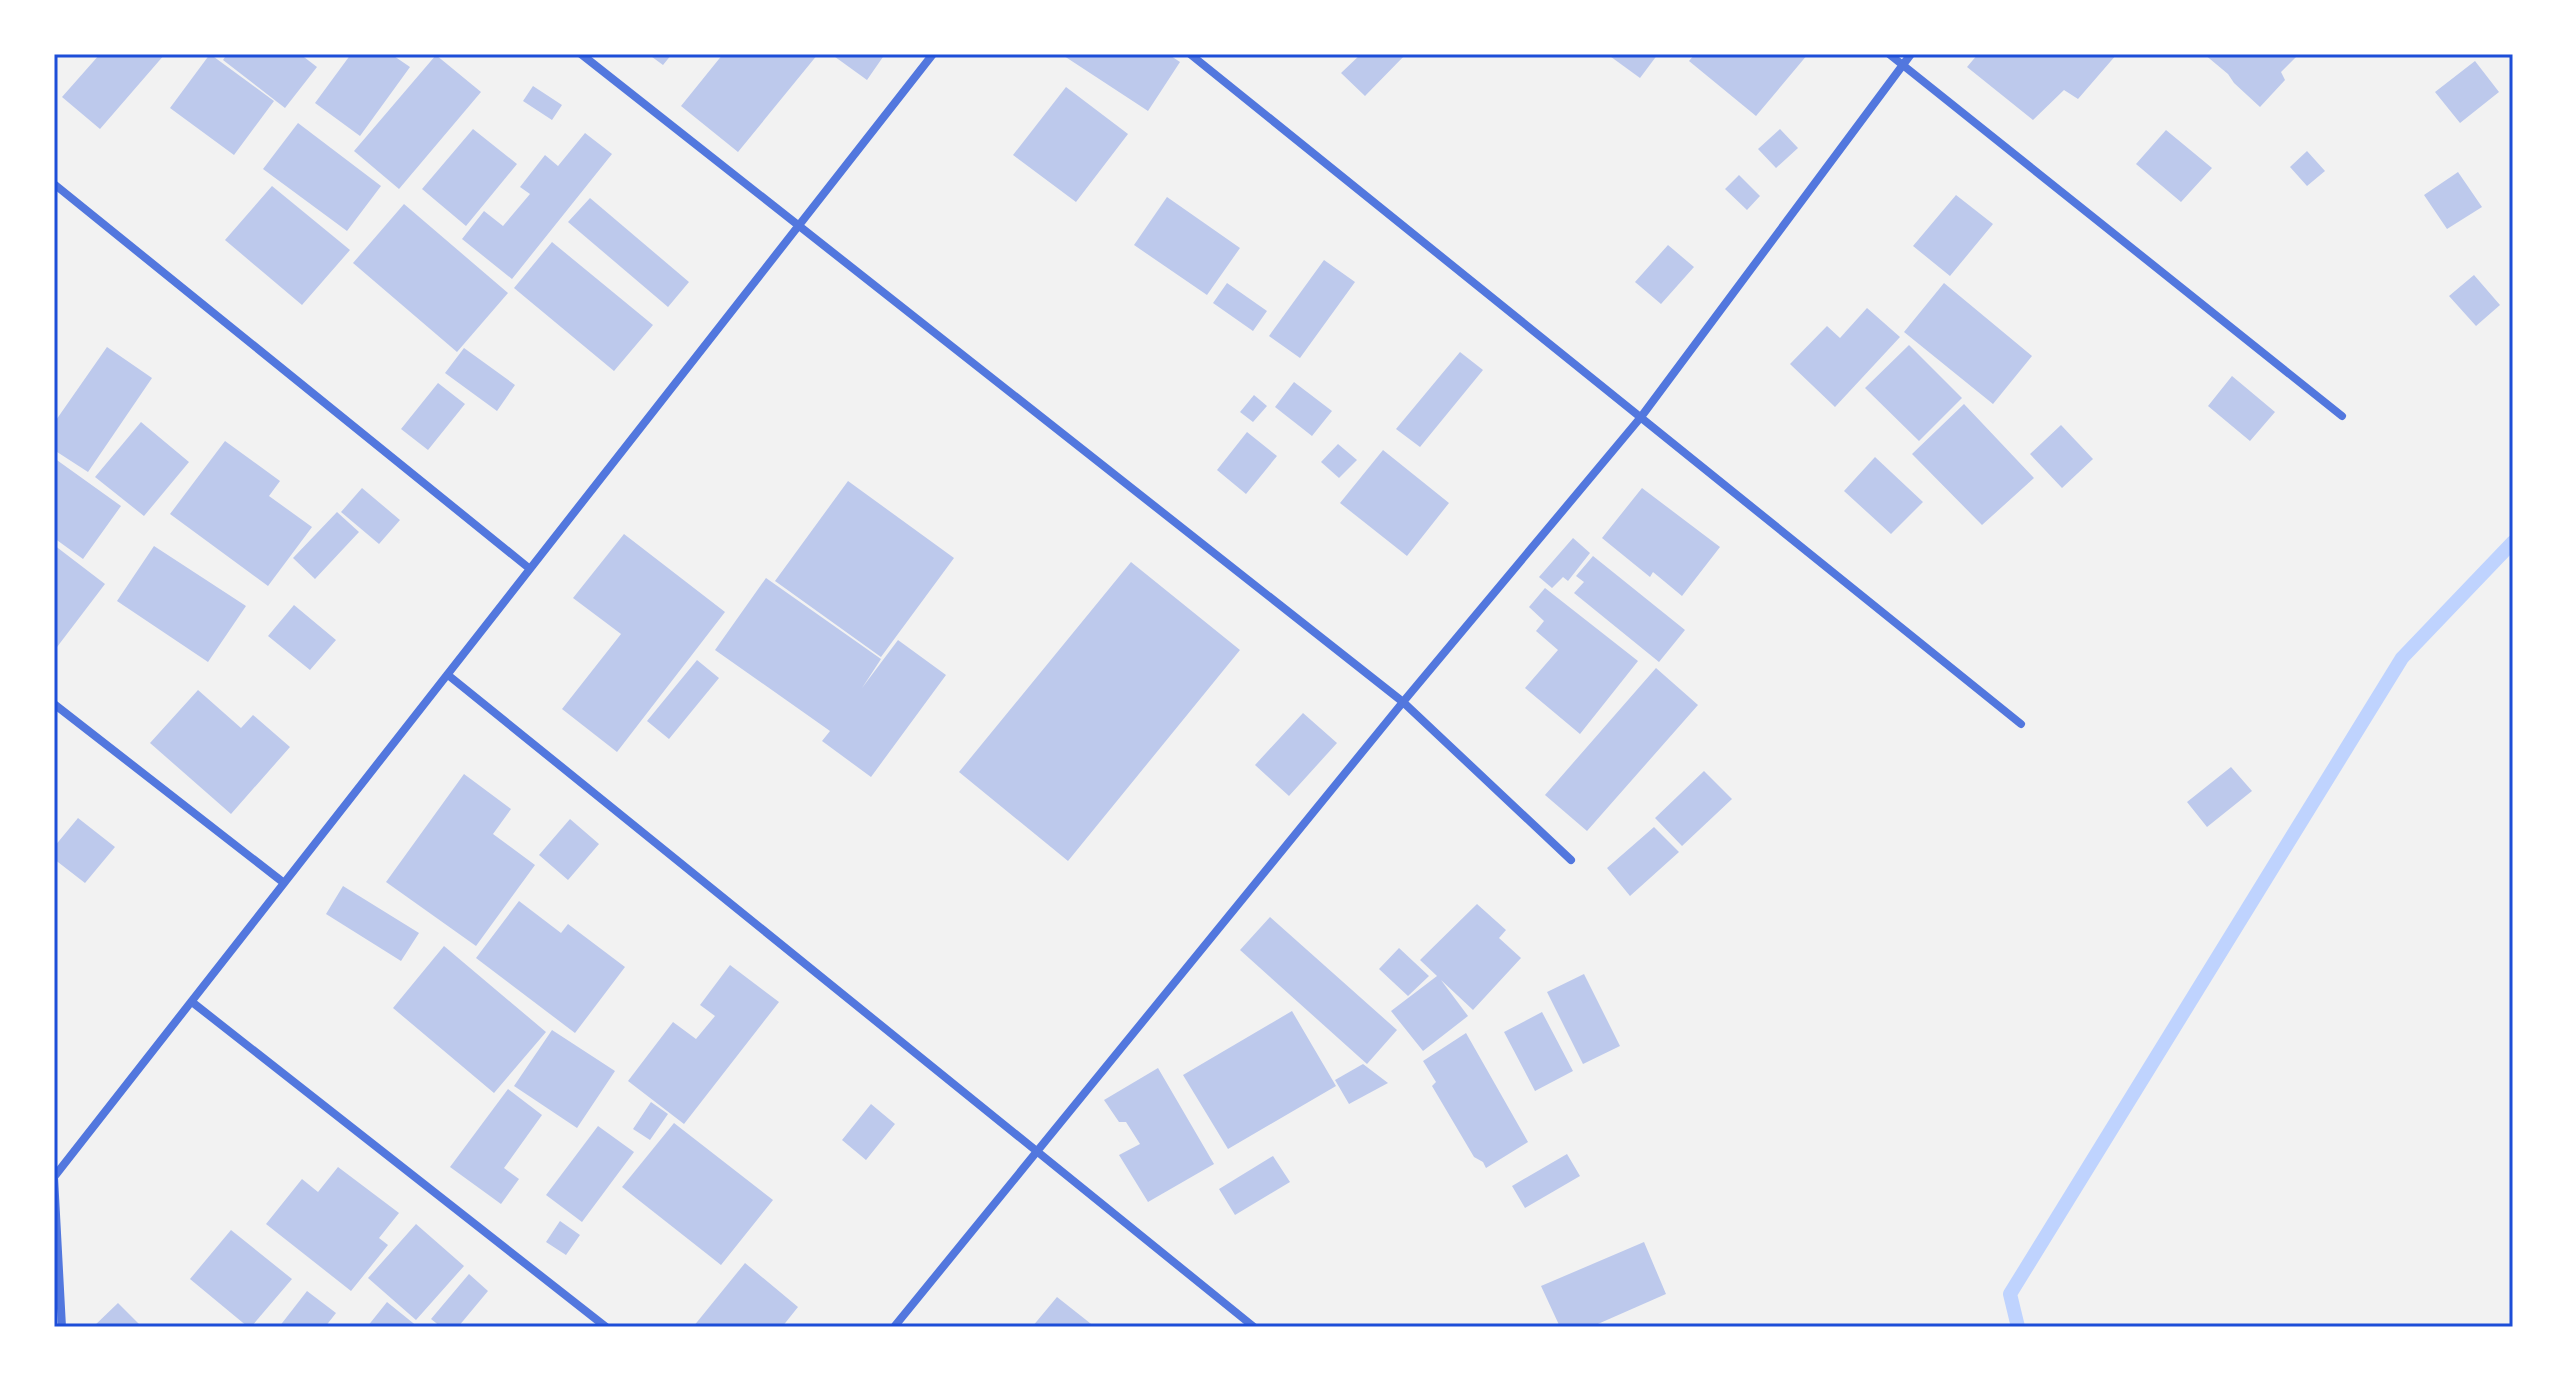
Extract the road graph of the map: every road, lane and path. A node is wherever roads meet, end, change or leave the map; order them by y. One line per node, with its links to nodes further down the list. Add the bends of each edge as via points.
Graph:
1 (581, 54): 8 (street)
2 (933, 54): 8 (street)
3 (1190, 54): 10 (street)
4 (1889, 54): 6 (street)
5 (1911, 54): 6 (street)
6 (1903, 65): 9 (street); 10 (street)
7 (54, 184): 11 (street)
8 (798, 226): 11 (street); 13 (street)
9 (2342, 416)
10 (1641, 417): 13 (street); 15 (street)
11 (530, 569): 12 (street)
12 (448, 675): 17 (street); 19 (street)
13 (1403, 702): 16 (street); 19 (street)
14 (54, 704): 17 (street)
15 (2021, 724)
16 (1571, 860)
17 (284, 883): 18 (street)
18 (192, 1002): 20 (street); 22 (street)
19 (1037, 1151): 23 (street); 24 (street)
20 (54, 1177): 21 (street)
21 (62, 1327)
22 (606, 1327)
23 (894, 1327)
24 (1254, 1327)

